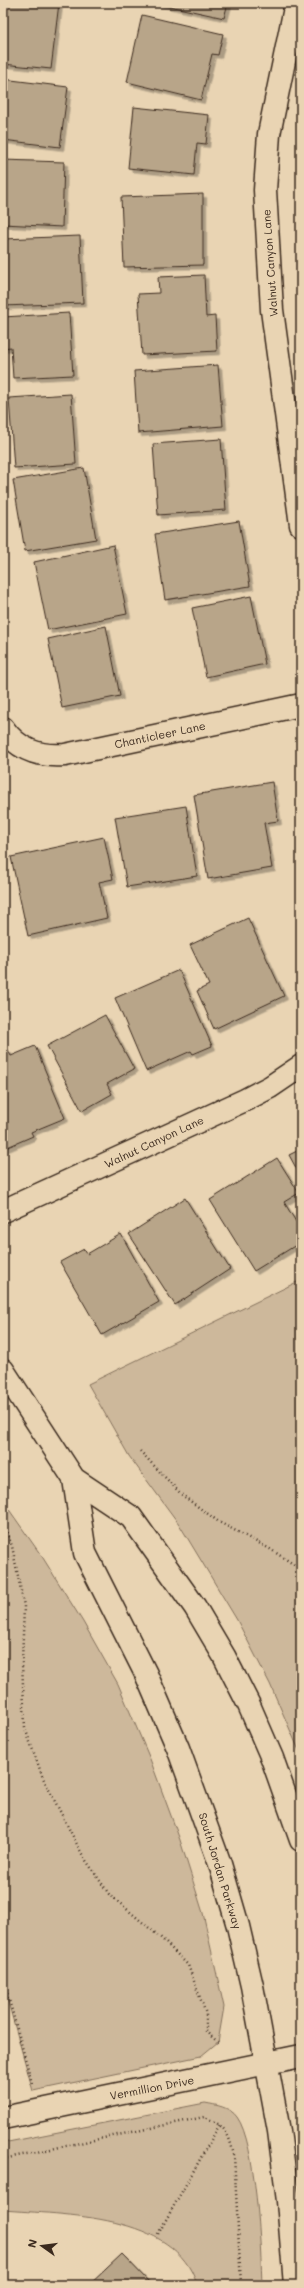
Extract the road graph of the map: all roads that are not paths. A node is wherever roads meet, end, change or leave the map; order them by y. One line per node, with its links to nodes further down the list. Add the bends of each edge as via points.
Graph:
1 (296, 3): 2 (street, Walnut Canyon Lane, via 269,134 265,190 272,310)
2 (301, 525)
3 (301, 705): 4 (street, Chanticleer Lane, via 66,755 50,756 35,753 21,747)
4 (3, 728)
5 (301, 1066): 6 (street, Walnut Canyon Lane, via 270,1087)
6 (3, 1211)
7 (3, 1370): 8 (street, South Jordan Parkway)
8 (74, 1479): 9 (street, South Jordan Parkway, via 131,1517 195,1607 249,1705 272,1758); 11 (street, South Jordan Parkway, via 85,1553 146,1674 200,1806 220,1864 252,1986)
9 (301, 1840)
10 (301, 2056): 11 (street, Vermillion Drive)
11 (267, 2064): 12 (street, Vermillion Drive); 13 (street, South Jordan Parkway, via 288,2201)
12 (3, 2118)
13 (295, 2285)

